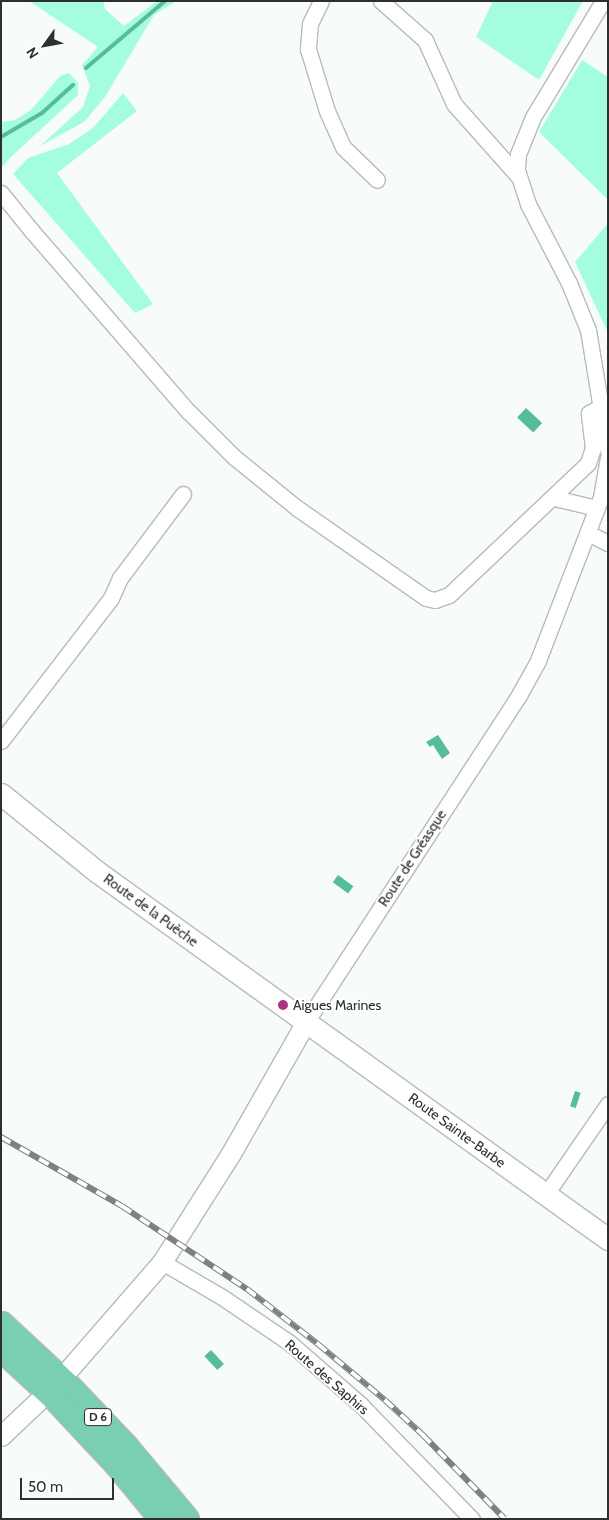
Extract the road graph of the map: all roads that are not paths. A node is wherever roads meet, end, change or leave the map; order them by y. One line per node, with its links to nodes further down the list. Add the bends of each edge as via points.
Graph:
1 (322, 1): 5 (street, via 310,24 308,49 327,111 343,147)
2 (381, 1): 4 (street, via 425,40 454,104)
3 (603, 1): 4 (street, via 524,136 518,154)
4 (519, 177): 7 (street, via 528,204 569,283 588,330)
5 (377, 180)
6 (1, 193): 11 (street, via 188,410 234,458 297,508 426,598 436,600 449,595)
7 (602, 406): 8 (street); 11 (street, via 589,413 593,448 590,460)
8 (608, 451)
9 (608, 458): 12 (street, Route de Gréasque)
10 (183, 494): 15 (street, via 120,578 112,598)
11 (554, 498): 12 (street)
12 (597, 508): 13 (street, Route de Gréasque)
13 (588, 533): 14 (street); 17 (street, Route de Gréasque, via 537,663 519,695)
14 (608, 543)
15 (1, 741)
16 (1, 794): 17 (main road, Route de la Puèche, via 96,871)
17 (306, 1022): 19 (main road, Route Sainte-Barbe); 21 (street, via 230,1155)
18 (608, 1104): 19 (street)
19 (546, 1194): 20 (main road, Route Sainte-Barbe)
20 (608, 1239)
21 (162, 1262): 24 (street); 29 (street, Route des Saphirs, via 222,1297 290,1343 361,1405)
22 (1, 1324): 28 (highway, D 6, via 75,1392)
23 (1, 1348): 27 (highway, D 6, via 110,1457)
24 (70, 1368)
25 (37, 1402): 26 (street)
26 (1, 1436)
27 (162, 1519)
28 (186, 1519)
29 (472, 1519)

